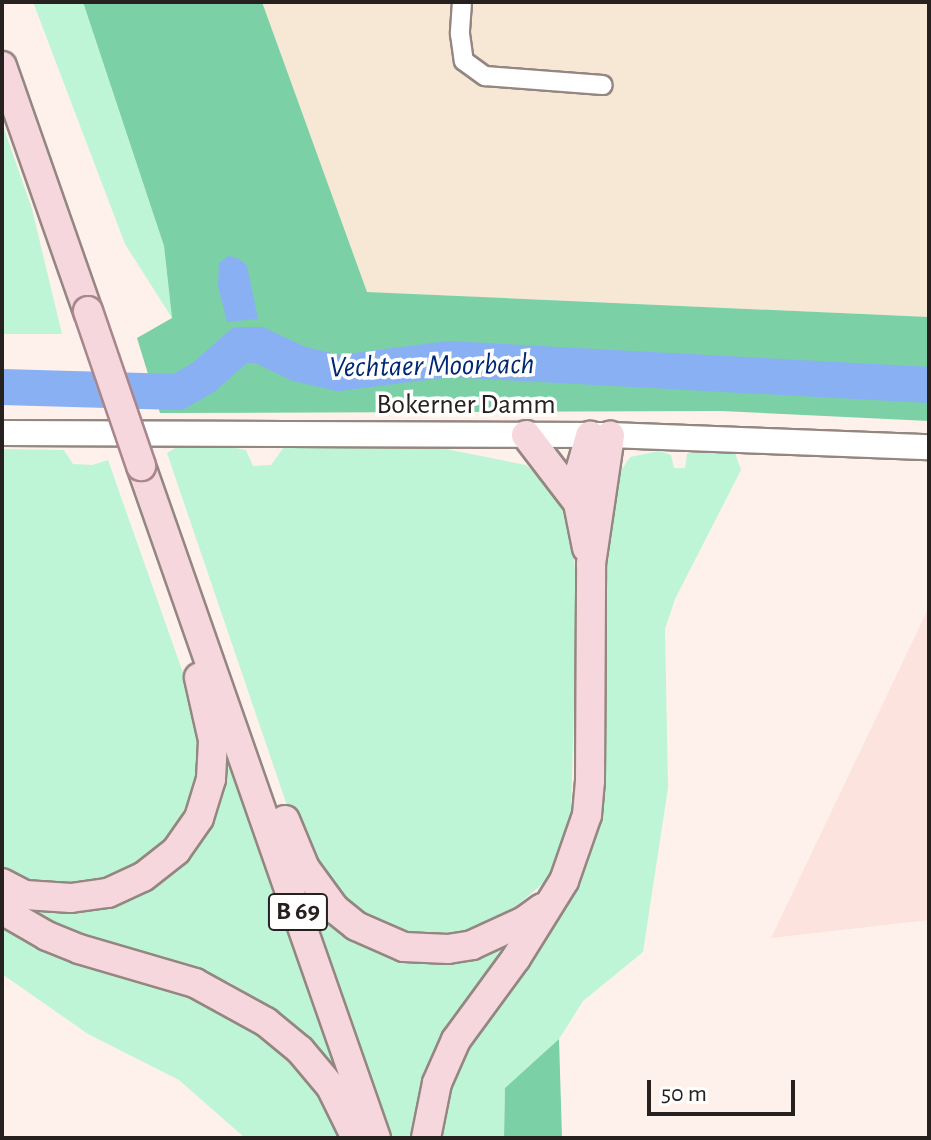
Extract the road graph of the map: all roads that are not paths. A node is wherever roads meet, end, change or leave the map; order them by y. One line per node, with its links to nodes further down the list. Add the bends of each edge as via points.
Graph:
1 (462, 2): 3 (street, via 464,61 485,76)
2 (2, 66): 9 (main road, B 69, bridge)
3 (603, 85)
4 (2, 433): 5 (main road, Bokerner Damm)
5 (526, 435): 6 (main road, Bokerner Damm); 8 (main road)
6 (600, 435): 7 (main road, Bokerner Damm); 8 (main road, via 580,471); 10 (main road, via 611,453)
7 (929, 447)
8 (578, 503): 10 (main road)
9 (174, 561): 11 (main road, B 69); 12 (main road, via 178,613 213,740 211,779 199,818 176,851 143,877 108,893 71,898 25,895)
10 (591, 564): 13 (main road, via 587,815 577,851)
11 (219, 686): 13 (main road, via 249,726 310,878 356,926 404,947 448,949 492,938); 16 (main road, B 69)
12 (2, 883)
13 (552, 900): 17 (main road, via 456,1040 437,1083)
14 (2, 910): 15 (main road, via 79,949 195,983 266,1022 300,1050 331,1087)
15 (356, 1138)
16 (376, 1138)
17 (426, 1138)

